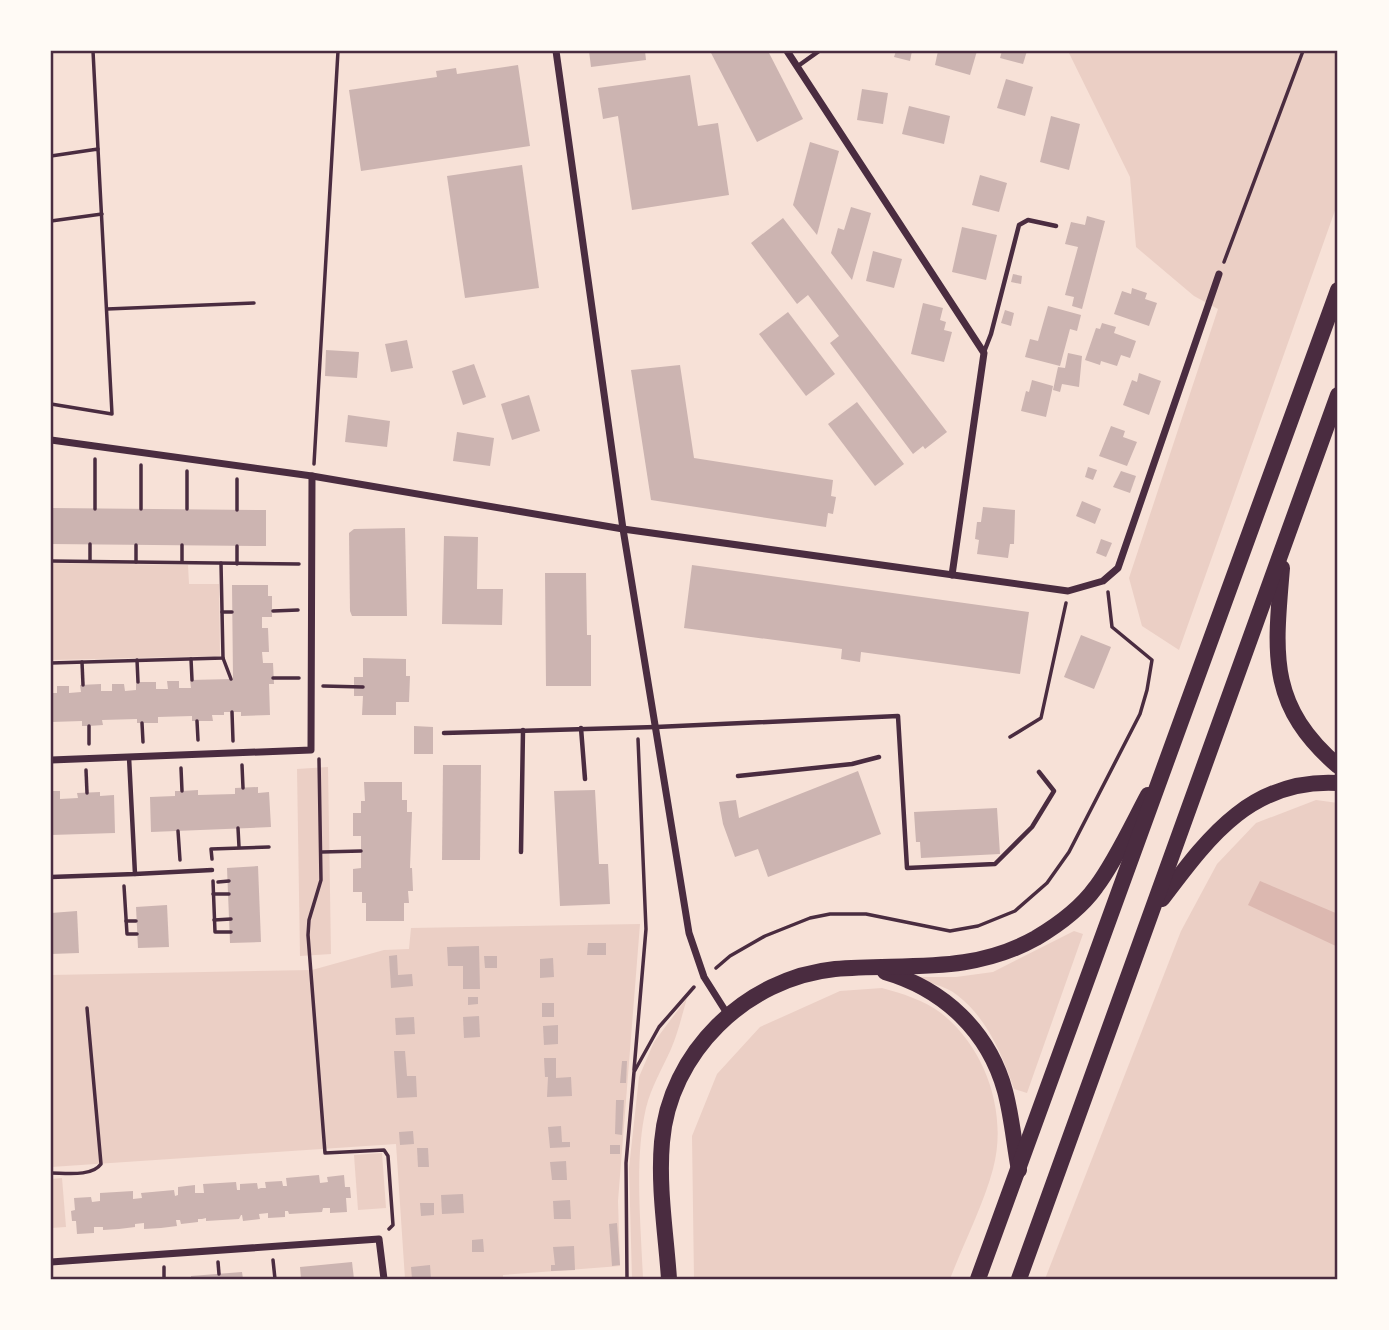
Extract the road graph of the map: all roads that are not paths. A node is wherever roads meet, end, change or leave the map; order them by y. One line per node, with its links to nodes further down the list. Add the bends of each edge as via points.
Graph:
1 (556, 51): 12 (street)
2 (787, 51): 4 (street)
3 (819, 51): 4 (lane)
4 (797, 67): 8 (street)
5 (1055, 226): 8 (lane, via 1028,220 1019,225)
6 (1219, 274): 14 (street, via 1118,568 1102,581 1068,591)
7 (1338, 290): 19 (highway)
8 (984, 353): 14 (street)
9 (1338, 395): 13 (highway)
10 (51, 440): 11 (street)
11 (312, 476): 12 (street); 20 (street, via 311,750)
12 (623, 529): 14 (street); 15 (street)
13 (1283, 548): 23 (highway, via 1276,642 1282,683 1304,730); 32 (highway)
14 (952, 575)
15 (656, 727): 16 (lane); 24 (lane, via 898,716 907,868 995,864 1032,827 1054,791); 34 (street, via 689,933 704,977)
16 (581, 728): 17 (lane); 26 (lane)
17 (523, 730): 18 (lane); 28 (lane)
18 (444, 733)
19 (1172, 753): 33 (highway, via 1097,887 1059,923 1013,950 976,961 938,967); 35 (highway)
20 (129, 757): 22 (street); 30 (lane)
21 (879, 757): 25 (lane)
22 (51, 760)
23 (1338, 766)
24 (1040, 772)
25 (738, 776)
26 (585, 779)
27 (1338, 783): 32 (highway, via 1287,790 1233,816 1204,843)
28 (522, 852)
29 (212, 870): 30 (lane)
30 (135, 874): 31 (lane)
31 (51, 877)
32 (1152, 912): 40 (highway)
33 (862, 968): 34 (highway, via 833,969 786,981); 35 (highway, via 902,977 938,995 981,1038 1005,1093)
34 (728, 1015): 38 (highway, via 687,1064 664,1123 661,1163)
35 (1019, 1171): 39 (highway)
36 (51, 1262): 37 (street, via 379,1239)
37 (384, 1279)
38 (668, 1279)
39 (978, 1279)
40 (1019, 1279)

